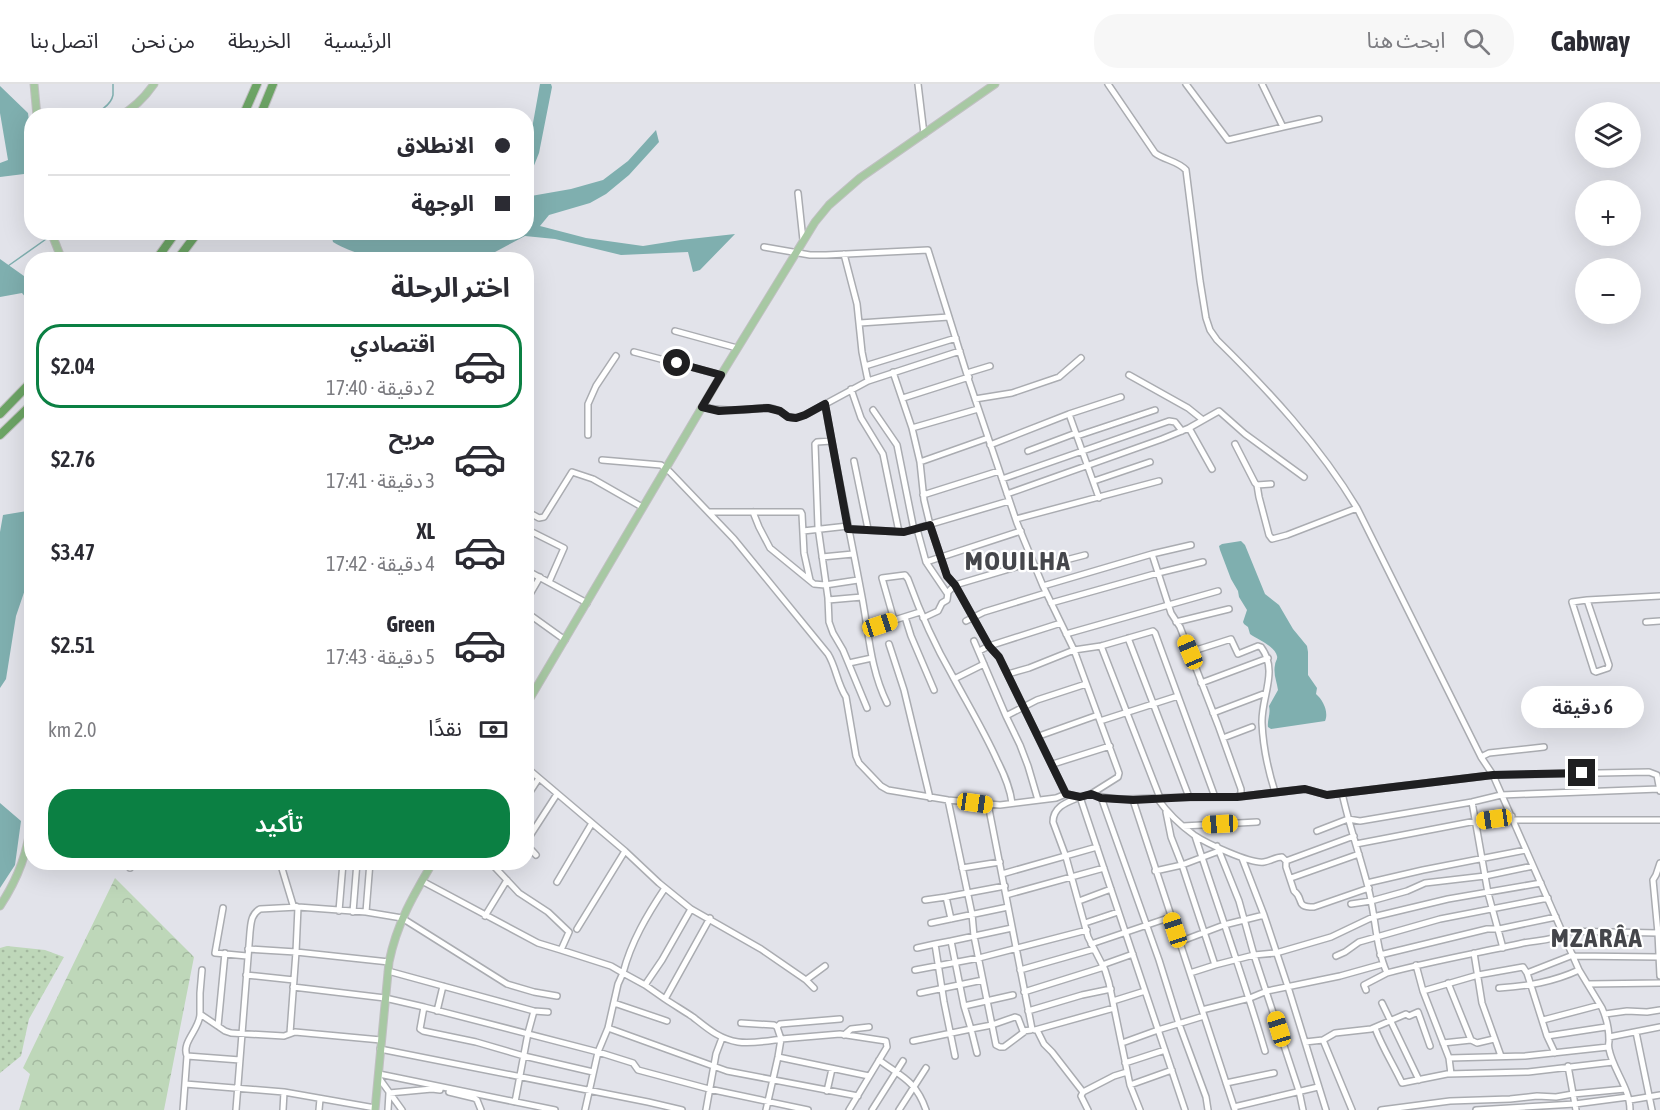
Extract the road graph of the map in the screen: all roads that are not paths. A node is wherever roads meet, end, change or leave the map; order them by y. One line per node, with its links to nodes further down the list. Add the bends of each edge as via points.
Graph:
1 (34, 84): 10 (main road)
2 (154, 84): 11 (main road)
3 (256, 84): 12 (highway)
4 (273, 84): 13 (highway)
5 (918, 84): 16 (street)
6 (994, 84): 16 (main road)
7 (1108, 84): 81 (street, via 1155,153 1186,170 1210,330 1297,424)
8 (1186, 84): 15 (street, via 1228,140)
9 (1262, 84): 15 (street)
10 (37, 108)
11 (132, 108)
12 (246, 108)
13 (264, 108)
14 (1319, 119): 15 (street)
15 (1283, 127)
16 (924, 134): 18 (main road, via 860,178 829,205)
17 (798, 193): 18 (street)
18 (803, 240): 20 (main road)
19 (764, 247): 20 (street)
20 (795, 253): 21 (street); 26 (main road)
21 (844, 254): 22 (street, via 928,250); 23 (street)
22 (949, 317): 23 (street); 25 (street)
23 (860, 324): 31 (street)
24 (675, 331): 26 (street)
25 (956, 338): 27 (street); 31 (street)
26 (737, 348): 34 (main road)
27 (960, 351): 33 (street); 35 (street)
28 (634, 352): 34 (street)
29 (616, 356): 56 (street, via 588,404)
30 (1081, 357): 42 (street, via 1059,377 1012,393)
31 (865, 366): 37 (street)
32 (990, 366): 35 (street)
33 (893, 372): 37 (street); 41 (street)
34 (721, 375): 44 (main road)
35 (968, 375): 41 (street); 42 (street)
36 (1129, 375): 51 (street)
37 (868, 381): 39 (street)
38 (24, 389): 49 (highway)
39 (851, 389): 43 (street); 93 (street, via 861,418 883,454)
40 (1121, 397): 50 (street)
41 (903, 398): 52 (street)
42 (975, 399): 45 (street)
43 (825, 404): 44 (street, via 796,418 768,408 719,411); 57 (street)
44 (702, 407): 67 (main road)
45 (978, 409): 52 (street); 58 (street)
46 (873, 410): 90 (street, via 897,445)
47 (1155, 410): 54 (street)
48 (24, 411): 55 (highway)
49 (0, 414)
50 (1069, 414): 54 (street); 58 (street)
51 (1203, 420): 53 (street); 70 (street, via 1222,412)
52 (912, 428): 64 (street)
53 (1186, 429): 60 (street, via 1169,421); 66 (street); 68 (street)
54 (1076, 434): 60 (street); 61 (street)
55 (0, 435)
56 (588, 435)
57 (831, 441): 87 (street); 88 (street, via 815,444)
58 (989, 442): 64 (street); 69 (street)
59 (1235, 444): 75 (street)
60 (1082, 450): 66 (street); 71 (street)
61 (1028, 451)
62 (602, 460): 67 (street)
63 (854, 461): 89 (street)
64 (920, 462): 77 (street)
65 (1150, 462): 73 (street)
66 (1088, 466): 73 (street); 76 (street)
67 (665, 468): 80 (main road); 82 (street)
68 (1212, 469)
69 (999, 471): 71 (street); 77 (street)
70 (1304, 477)
71 (1002, 479): 76 (street)
72 (1159, 481): 78 (street)
73 (1094, 482): 78 (street)
74 (1271, 484): 75 (street)
75 (1257, 485): 81 (street, via 1272,539)
76 (1007, 494): 79 (street)
77 (923, 495): 86 (street)
78 (1099, 498): 85 (street)
79 (1009, 501): 85 (street); 86 (street)
80 (642, 507): 84 (street, via 593,479 572,472 543,517); 121 (main road)
81 (1357, 508): 172 (street)
82 (709, 512): 83 (street); 190 (street, via 833,662 846,697 859,763 888,790)
83 (753, 512): 91 (street, via 801,512); 107 (street, via 770,548)
84 (534, 515)
85 (1016, 519): 92 (street)
86 (930, 525): 90 (street); 100 (street)
87 (848, 527): 88 (street); 89 (street); 96 (street)
88 (818, 529): 91 (street); 99 (street)
89 (868, 529): 93 (street)
90 (916, 530): 93 (street); 101 (street)
91 (803, 531): 107 (street)
92 (1020, 531): 100 (street); 103 (street)
93 (899, 532)
94 (534, 533): 109 (street, via 564,548)
95 (1191, 545): 97 (street)
96 (853, 554): 99 (street); 108 (street)
97 (1152, 554): 104 (street); 112 (street)
98 (1085, 555): 103 (street)
99 (822, 557): 110 (street)
100 (941, 558): 101 (street); 111 (street)
101 (926, 562): 116 (street)
102 (1203, 562): 104 (street)
103 (1034, 565): 111 (street); 112 (street)
104 (1158, 573): 122 (street); 123 (street)
105 (534, 574): 106 (street)
106 (540, 577): 109 (street); 113 (street)
107 (810, 580): 110 (street)
108 (858, 580): 110 (street); 118 (street)
109 (549, 582): 121 (street)
110 (825, 585): 119 (street)
111 (955, 585): 116 (street); 129 (street)
112 (1043, 586): 115 (street)
113 (534, 587)
114 (1218, 591): 123 (street)
115 (1046, 593): 122 (street); 129 (street)
116 (947, 594): 128 (street, via 938,611)
117 (1660, 596): 120 (street)
118 (862, 597): 119 (street); 136 (street)
119 (828, 600): 149 (street, via 830,626)
120 (1587, 600): 120 (street, via 1572,603 1596,672 1609,665)
121 (587, 603): 139 (main road)
122 (1051, 603): 135 (street)
123 (1168, 604): 133 (street); 137 (street)
124 (1230, 609): 133 (street)
125 (920, 612): 126 (street); 128 (street); 130 (street, via 906,576 882,577)
126 (905, 617): 130 (street); 155 (street)
127 (534, 618): 139 (street)
128 (923, 618): 152 (street)
129 (972, 618): 131 (street); 142 (street)
130 (894, 620): 136 (street)
131 (966, 621)
132 (1660, 621): 134 (street)
133 (1176, 622): 146 (street)
134 (1646, 622)
135 (1061, 623): 137 (street); 142 (street)
136 (866, 629): 147 (street)
137 (1066, 634): 144 (street)
138 (1128, 638): 143 (street); 158 (street, via 1155,633); 160 (street)
139 (566, 640): 156 (main road)
140 (974, 641): 145 (street)
141 (889, 644): 190 (street)
142 (989, 646): 145 (street); 151 (street)
143 (1101, 646): 144 (street); 163 (street)
144 (1074, 650): 151 (street); 154 (street)
145 (979, 651): 150 (street)
146 (1190, 652): 148 (street, via 1231,639 1238,654 1261,646); 153 (street)
147 (872, 658): 149 (street); 159 (street)
148 (1268, 658): 153 (street); 157 (street)
149 (849, 663): 162 (street)
150 (984, 664): 152 (street); 165 (street)
151 (1008, 674): 161 (street)
152 (954, 679): 197 (street, via 1006,779)
153 (1202, 682): 164 (street)
154 (1086, 684): 161 (street); 166 (street)
155 (934, 690)
156 (534, 692)
157 (1266, 693): 164 (street); 180 (street, via 1262,724)
158 (1178, 696): 160 (street); 188 (street)
159 (887, 704)
160 (1153, 704): 163 (street); 187 (street)
161 (1024, 706): 165 (street); 168 (street)
162 (867, 708)
163 (1127, 713): 166 (street); 192 (street)
164 (1213, 713): 169 (street)
165 (1006, 716): 194 (street)
166 (1099, 718): 168 (street); 170 (street)
167 (1252, 727): 169 (street)
168 (1039, 736): 173 (street)
169 (1223, 738): 189 (street, via 1241,789)
170 (1110, 746): 173 (street); 184 (street, via 1118,777)
171 (1544, 747): 172 (street)
172 (1480, 757): 175 (street)
173 (1053, 764): 183 (street)
174 (534, 774): 177 (street)
175 (1493, 775): 176 (street); 181 (street); 185 (street)
176 (1659, 775): 179 (street)
177 (539, 778): 178 (street); 182 (street)
178 (534, 786)
179 (1660, 790): 185 (street)
180 (1275, 792): 181 (street, via 1305,789 1327,795); 189 (street)
181 (1342, 793): 201 (street)
182 (557, 794): 205 (street); 207 (street)
183 (1066, 794): 186 (street); 194 (street)
184 (1091, 794): 186 (street); 191 (street)
185 (1501, 795): 196 (street); 200 (street)
186 (1080, 797): 212 (street); 220 (street, via 1060,806 1053,817)
187 (1190, 797): 188 (street); 192 (street)
188 (1215, 797): 189 (street)
189 (1237, 797)
190 (930, 798): 193 (street)
191 (1101, 798): 195 (street); 282 (street)
192 (1158, 798): 195 (street); 199 (street)
193 (948, 800): 198 (street); 229 (street)
194 (1038, 800): 197 (street)
195 (1133, 800): 237 (street)
196 (1472, 802): 201 (street, via 1360,821); 203 (street)
197 (1012, 803): 198 (street)
198 (988, 804): 225 (street)
199 (1165, 811): 206 (street); 227 (street)
200 (1513, 818): 202 (street); 203 (street); 214 (street)
201 (1348, 819): 208 (street); 210 (street)
202 (1660, 820)
203 (1476, 821): 211 (street); 223 (street)
204 (1257, 822): 206 (street)
205 (592, 823): 215 (street); 244 (street)
206 (1183, 826): 209 (street)
207 (534, 830)
208 (1317, 831)
209 (1195, 836): 213 (street); 219 (street)
210 (1354, 836): 211 (street); 224 (street)
211 (1356, 843): 217 (street)
212 (1097, 848): 220 (street); 230 (street)
213 (1218, 849): 219 (street); 221 (street); 279 (street)
214 (1526, 850): 223 (street); 228 (street)
215 (625, 851): 248 (street); 285 (street)
216 (534, 853): 218 (street)
217 (1359, 854): 241 (street); 247 (street)
218 (536, 855)
219 (1202, 856): 227 (street); 283 (street)
220 (1066, 857): 238 (street); 239 (street)
221 (1242, 858): 224 (street, via 1264,862 1282,857); 271 (street)
222 (24, 859): 260 (main road)
223 (1482, 859): 240 (street); 247 (street)
224 (1286, 861): 241 (street)
225 (1000, 862): 229 (street); 238 (street)
226 (1660, 863): 258 (street, via 1653,880)
227 (1182, 865): 237 (street); 289 (street)
228 (1533, 866): 240 (street); 245 (street)
229 (962, 868): 251 (street)
230 (1104, 868): 239 (street); 249 (street)
231 (282, 870): 261 (street, via 292,905)
232 (342, 870): 266 (street)
233 (356, 870): 267 (street)
234 (369, 870): 268 (street)
235 (428, 870): 243 (main road)
236 (498, 870): 242 (street)
237 (1155, 871): 273 (street)
238 (1002, 874): 246 (street)
239 (1072, 876): 252 (street); 256 (street)
240 (1485, 876): 250 (street); 257 (street, via 1425,883)
241 (1291, 878): 247 (street, via 1304,907 1314,907)
242 (507, 880): 272 (street); 302 (street, via 569,932)
243 (422, 881): 272 (street); 276 (main road)
244 (556, 882)
245 (1541, 883): 250 (street); 254 (street)
246 (1005, 886): 251 (street); 252 (street)
247 (1368, 886): 257 (street)
248 (665, 888): 264 (street); 330 (street, via 645,917)
249 (1111, 889): 256 (street); 269 (street)
250 (1488, 892): 265 (street); 274 (street)
251 (967, 894): 253 (street); 270 (street)
252 (1006, 895): 262 (street)
253 (946, 897): 255 (street); 278 (street)
254 (1548, 898): 265 (street); 275 (street)
255 (925, 900)
256 (1079, 901): 281 (street)
257 (1371, 901): 259 (street); 274 (street)
258 (1658, 901): 291 (street)
259 (1351, 903)
260 (0, 906)
261 (298, 907): 266 (street); 301 (street, via 256,912); 303 (street)
262 (1008, 907): 270 (street); 284 (street)
263 (223, 908): 306 (street, via 215,953)
264 (692, 909): 277 (street); 342 (street)
265 (1493, 909): 286 (street); 293 (street)
266 (339, 910): 267 (street)
267 (353, 912): 268 (street)
268 (366, 912): 276 (street)
269 (1119, 912): 281 (street); 288 (street)
270 (972, 914): 278 (street); 292 (street)
271 (1264, 915): 279 (street); 304 (street)
272 (485, 916): 302 (street, via 538,943)
273 (1171, 917): 282 (street); 295 (street)
274 (1373, 917): 293 (street); 304 (street, via 1331,937)
275 (1556, 917): 286 (street); 290 (street)
276 (402, 918): 316 (main road); 359 (street, via 507,984)
277 (710, 918): 337 (street); 362 (street)
278 (951, 919): 280 (street)
279 (1244, 919): 283 (street); 308 (street)
280 (931, 922)
281 (1085, 923): 287 (street)
282 (1146, 925): 288 (street); 383 (street)
283 (1224, 925): 289 (street); 315 (street)
284 (1012, 928): 292 (street); 300 (street)
285 (577, 929)
286 (1499, 929): 299 (street); 309 (street)
287 (1087, 930): 297 (street); 300 (street)
288 (1125, 932): 297 (street); 307 (street)
289 (1203, 932): 295 (street); 319 (street)
290 (1563, 932): 291 (street); 299 (street, via 1555,939); 312 (street)
291 (1658, 933): 313 (street)
292 (974, 936): 294 (street); 314 (street)
293 (1377, 936): 309 (street); 311 (street)
294 (951, 941): 296 (street); 317 (street)
295 (1179, 942): 332 (street)
296 (935, 944): 298 (street); 322 (street)
297 (1092, 946): 323 (street); 326 (street)
298 (917, 948)
299 (1503, 948): 305 (street)
300 (1017, 949): 314 (street); 326 (street)
301 (248, 950): 303 (street); 310 (street)
302 (561, 950): 330 (street)
303 (296, 952): 316 (street); 336 (street)
304 (1276, 952): 308 (street); 347 (street)
305 (1474, 953): 320 (street); 334 (street)
306 (225, 954): 310 (street); 385 (street)
307 (1133, 954): 323 (street); 356 (street)
308 (1254, 955): 315 (street); 353 (street)
309 (1380, 955): 318 (street)
310 (247, 956): 333 (street)
311 (1336, 956)
312 (1573, 956): 313 (street); 327 (street); 328 (street)
313 (1659, 957): 335 (street)
314 (979, 958): 317 (street); 338 (street)
315 (1236, 961): 319 (street); 361 (street)
316 (389, 962): 329 (main road)
317 (956, 963): 322 (street); 343 (street)
318 (1383, 964): 331 (street); 347 (street)
319 (1215, 965): 332 (street)
320 (1416, 965): 331 (street); 354 (street)
321 (825, 966): 337 (street)
322 (938, 966): 325 (street); 350 (street)
323 (1103, 966): 351 (street); 355 (street)
324 (202, 970): 376 (street)
325 (915, 970)
326 (1020, 970): 355 (street)
327 (1527, 970): 334 (street); 345 (street)
328 (1579, 970): 341 (street); 345 (street)
329 (388, 971): 344 (street); 360 (main road)
330 (623, 973): 342 (street); 364 (street)
331 (1387, 973): 352 (street, via 1364,986)
332 (1190, 974): 375 (street)
333 (246, 975): 336 (street); 400 (street)
334 (1478, 975): 340 (street); 406 (street)
335 (1660, 976)
336 (294, 980): 346 (street)
337 (806, 980): 348 (street)
338 (983, 980): 343 (street); 363 (street)
339 (1660, 982): 341 (street)
340 (1448, 983): 354 (street); 409 (street)
341 (1588, 984): 367 (street)
342 (645, 985): 362 (street)
343 (960, 985): 350 (street); 368 (street)
344 (443, 986): 371 (street); 372 (street)
345 (1531, 986): 349 (street); 379 (street)
346 (292, 987): 360 (street); 397 (street)
347 (1288, 987): 353 (street); 411 (street)
348 (814, 988)
349 (1499, 988)
350 (942, 989): 357 (street); 399 (street)
351 (1111, 989): 366 (street); 373 (street)
352 (1366, 990)
353 (1267, 991): 361 (street); 458 (street)
354 (1423, 991): 413 (street)
355 (1024, 992): 373 (street)
356 (1145, 992): 366 (street); 394 (street)
357 (920, 993)
358 (1013, 995): 363 (street)
359 (557, 996)
360 (385, 998): 369 (street); 407 (main road)
361 (1250, 998): 375 (street); 418 (street)
362 (665, 999): 404 (street)
363 (987, 1001): 368 (street); 384 (street)
364 (614, 1003): 380 (street); 390 (street)
365 (1382, 1003): 381 (street)
366 (1114, 1005): 393 (street); 412 (street)
367 (1600, 1005): 377 (street); 379 (street)
368 (964, 1006): 392 (street)
369 (424, 1007): 371 (street); 423 (street, via 420,1026 423,1031)
370 (1660, 1010): 377 (street)
371 (437, 1011): 398 (street)
372 (534, 1011): 374 (street); 398 (street)
373 (1028, 1011): 393 (street)
374 (548, 1012)
375 (1203, 1013): 383 (street); 448 (street)
376 (200, 1014): 385 (street); 422 (street, via 200,1022 185,1050)
377 (1605, 1014): 388 (street)
378 (840, 1019): 386 (street)
379 (1543, 1020): 402 (street)
380 (667, 1021)
381 (1390, 1021): 391 (street); 414 (street, via 1418,1012); 446 (street)
382 (741, 1023): 386 (street)
383 (1179, 1024): 394 (street); 495 (street)
384 (992, 1025): 392 (street); 395 (street, via 1017,1018); 395 (street, via 994,1040 1000,1047)
385 (218, 1026): 400 (street)
386 (777, 1027): 405 (street)
387 (869, 1027): 401 (street, via 851,1029)
388 (1606, 1027): 402 (street); 403 (street)
389 (1660, 1027): 396 (street)
390 (608, 1028): 419 (street); 434 (street)
391 (1375, 1028): 408 (street, via 1335,1033); 446 (street, via 1402,1083)
392 (970, 1029): 399 (street); 420 (street)
393 (1034, 1030): 395 (street); 460 (street)
394 (1158, 1030): 412 (street); 417 (street)
395 (1024, 1032)
396 (1636, 1032): 403 (street); 465 (street)
397 (290, 1033): 400 (street); 407 (street)
398 (528, 1033): 419 (street); 423 (street)
399 (951, 1033): 410 (street); 424 (street)
400 (242, 1034): 428 (street)
401 (844, 1035): 405 (street); 429 (street, via 886,1041 887,1047)
402 (1547, 1036): 421 (street)
403 (1609, 1037): 415 (street)
404 (722, 1038): 405 (street, via 747,1043); 434 (street)
405 (781, 1039): 426 (street)
406 (1494, 1039): 409 (street, via 1477,1043); 425 (street)
407 (381, 1040): 416 (main road)
408 (1323, 1040): 411 (street); 498 (street)
409 (1471, 1040): 413 (street)
410 (913, 1041)
411 (1305, 1042): 452 (street)
412 (1122, 1043): 432 (street)
413 (1443, 1043): 427 (street)
414 (1430, 1046)
415 (1608, 1047): 421 (street); 431 (street)
416 (380, 1049): 443 (main road); 445 (street)
417 (1165, 1050): 432 (street); 437 (street)
418 (1265, 1051)
419 (598, 1052): 438 (street); 454 (street, via 633,1063 638,1070)
420 (977, 1053)
421 (1555, 1053): 425 (street)
422 (188, 1056): 428 (street); 449 (street)
423 (524, 1056): 438 (street); 445 (street)
424 (955, 1056)
425 (1501, 1056): 427 (street)
426 (778, 1057): 436 (street); 447 (street)
427 (1449, 1058): 442 (street)
428 (240, 1060): 453 (street)
429 (879, 1060): 439 (street); 444 (street)
430 (903, 1061): 439 (street)
431 (1613, 1062): 433 (street); 455 (street)
432 (1125, 1063): 440 (street)
433 (1568, 1066): 442 (street, via 1528,1072); 462 (street)
434 (714, 1067): 447 (street); 454 (street)
435 (926, 1068): 451 (street)
436 (832, 1069): 444 (street); 457 (street)
437 (1172, 1070): 450 (street); 494 (street)
438 (593, 1072): 456 (street)
439 (895, 1072): 451 (street); 489 (street)
440 (1127, 1072): 450 (street); 460 (street)
441 (1274, 1072): 448 (street)
442 (1451, 1074): 446 (street)
443 (379, 1076): 461 (street); 469 (street); 473 (main road)
444 (869, 1076): 464 (street)
445 (521, 1077): 456 (street); 469 (street)
446 (1419, 1080)
447 (773, 1081): 457 (street); 470 (street)
448 (1226, 1083): 472 (street)
449 (185, 1084): 453 (street); 474 (street)
450 (1130, 1085): 493 (street)
451 (914, 1086): 490 (street); 491 (street)
452 (1318, 1087): 458 (street); 497 (street)
453 (238, 1088): 459 (street); 475 (street)
454 (709, 1089): 470 (street); 485 (street)
455 (1625, 1089): 462 (street); 467 (street)
456 (588, 1091): 483 (street); 484 (street)
457 (827, 1091): 464 (street)
458 (1299, 1091): 472 (street); 496 (street)
459 (284, 1092): 466 (street); 476 (street)
460 (1083, 1092): 492 (street, via 1081,1096)
461 (389, 1093): 479 (street); 480 (street); 481 (street, via 438,1090 474,1098)
462 (1573, 1094): 471 (street); 499 (street, via 1450,1101)
463 (1660, 1095): 465 (street)
464 (858, 1096): 488 (street)
465 (1649, 1097): 467 (street); 502 (street)
466 (320, 1099): 468 (street); 477 (street)
467 (1629, 1099): 471 (street); 501 (street)
468 (347, 1102): 473 (street); 478 (street)
469 (515, 1102): 482 (street)
470 (768, 1102): 486 (street); 487 (street)
471 (1575, 1107): 500 (street)
472 (1235, 1108)
473 (375, 1109)
474 (183, 1110)
475 (236, 1110)
476 (282, 1110)
477 (319, 1110)
478 (346, 1110)
479 (388, 1110)
480 (402, 1110)
481 (481, 1110)
482 (555, 1110)
483 (585, 1110)
484 (682, 1110)
485 (706, 1110)
486 (766, 1110)
487 (808, 1110)
488 (849, 1110)
489 (872, 1110)
490 (899, 1110)
491 (926, 1110)
492 (1089, 1110)
493 (1140, 1110)
494 (1185, 1110)
495 (1209, 1110)
496 (1303, 1110)
497 (1326, 1110)
498 (1352, 1110)
499 (1381, 1110)
500 (1476, 1110)
501 (1630, 1110)
502 (1652, 1110)

